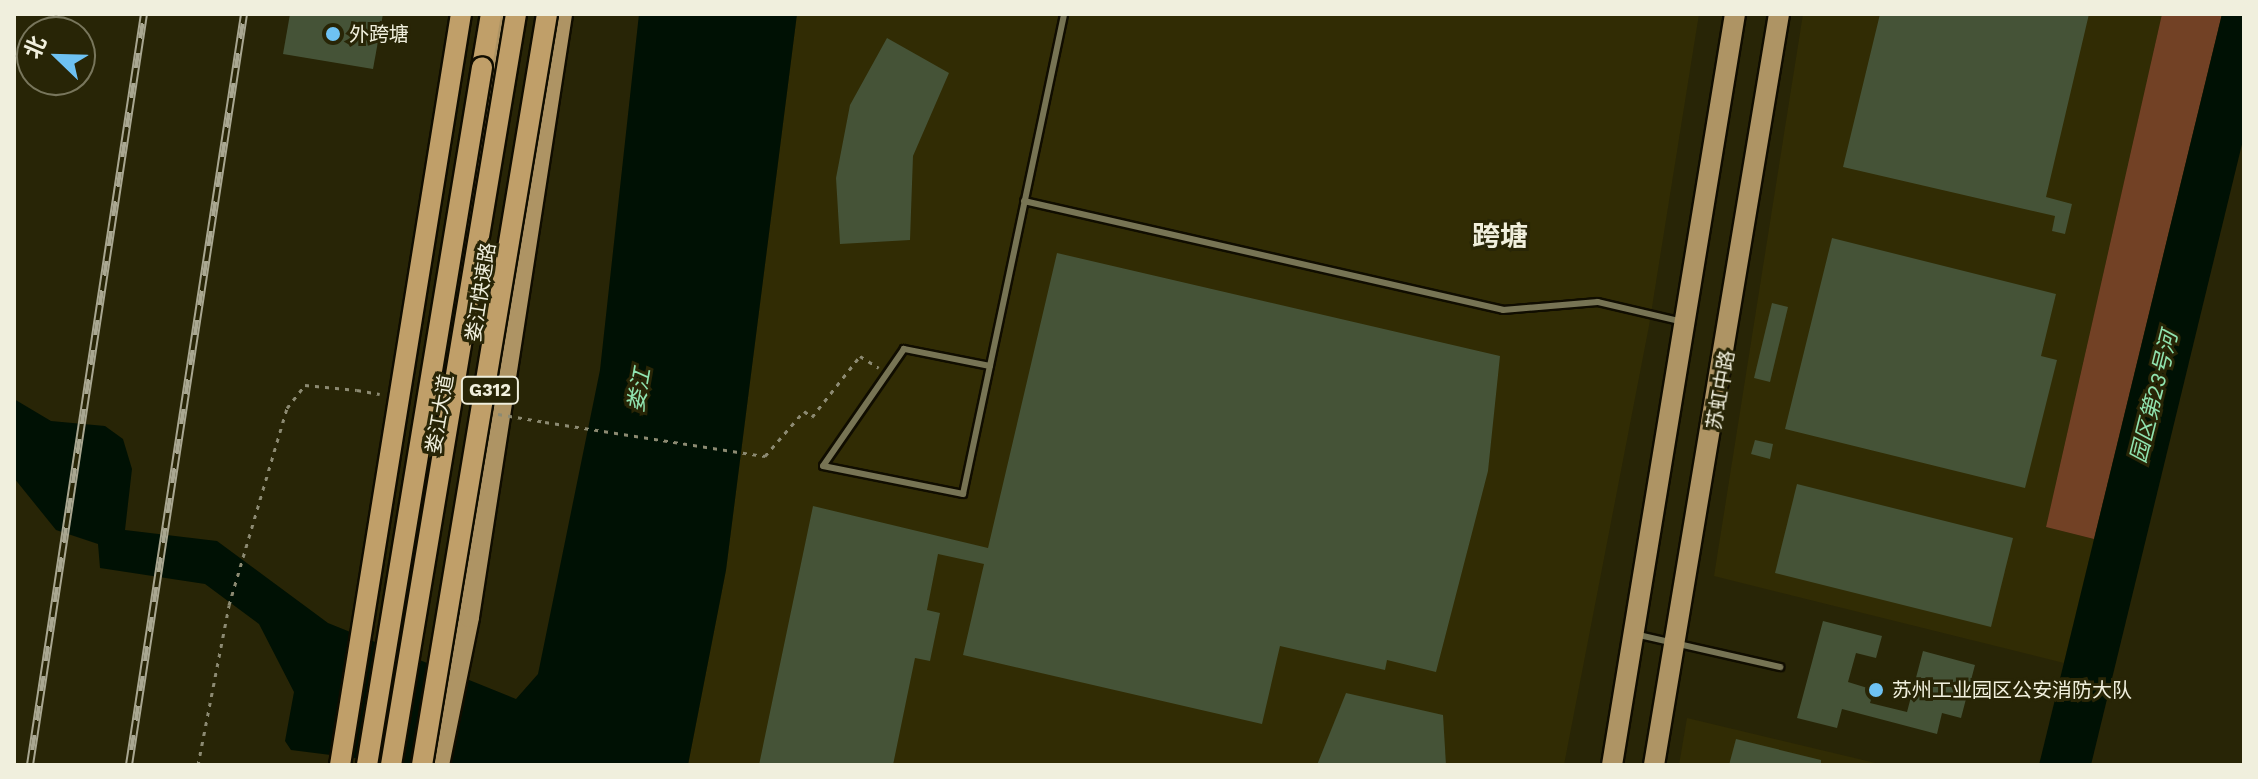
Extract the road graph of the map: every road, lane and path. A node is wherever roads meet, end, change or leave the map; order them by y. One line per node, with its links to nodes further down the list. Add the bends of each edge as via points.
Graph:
1 (461, 14): 20 (highway, bridge)
2 (491, 14): 21 (highway, bridge)
3 (501, 14): 22 (main road, 娄江大道 / G312, via 400,643)
4 (516, 14): 23 (highway, 娄江快速路 / G312, bridge)
5 (547, 14): 24 (highway, 娄江快速路 / G312, bridge)
6 (562, 14): 25 (main road, G312, via 460,664)
7 (1064, 14): 10 (lane)
8 (1735, 14): 11 (main road)
9 (1779, 14): 17 (main road, 苏虹中路)
10 (1024, 201): 11 (lane, via 1503,310 1598,302); 12 (lane)
11 (1687, 323): 16 (main road)
12 (990, 366): 13 (lane, via 904,349); 13 (lane, via 963,494 823,466)
13 (887, 373): 15 (path, via 860,356 812,417 804,411 765,456)
14 (357, 390): 19 (path, via 321,382 294,396 225,623)
15 (545, 422)
16 (1638, 634): 17 (lane); 26 (main road)
17 (1677, 644): 18 (lane); 27 (main road, 苏虹中路)
18 (1780, 667)
19 (198, 765)
20 (340, 765)
21 (367, 765)
22 (375, 765)
23 (391, 765)
24 (422, 765)
25 (439, 765)
26 (1612, 765)
27 (1654, 765)

